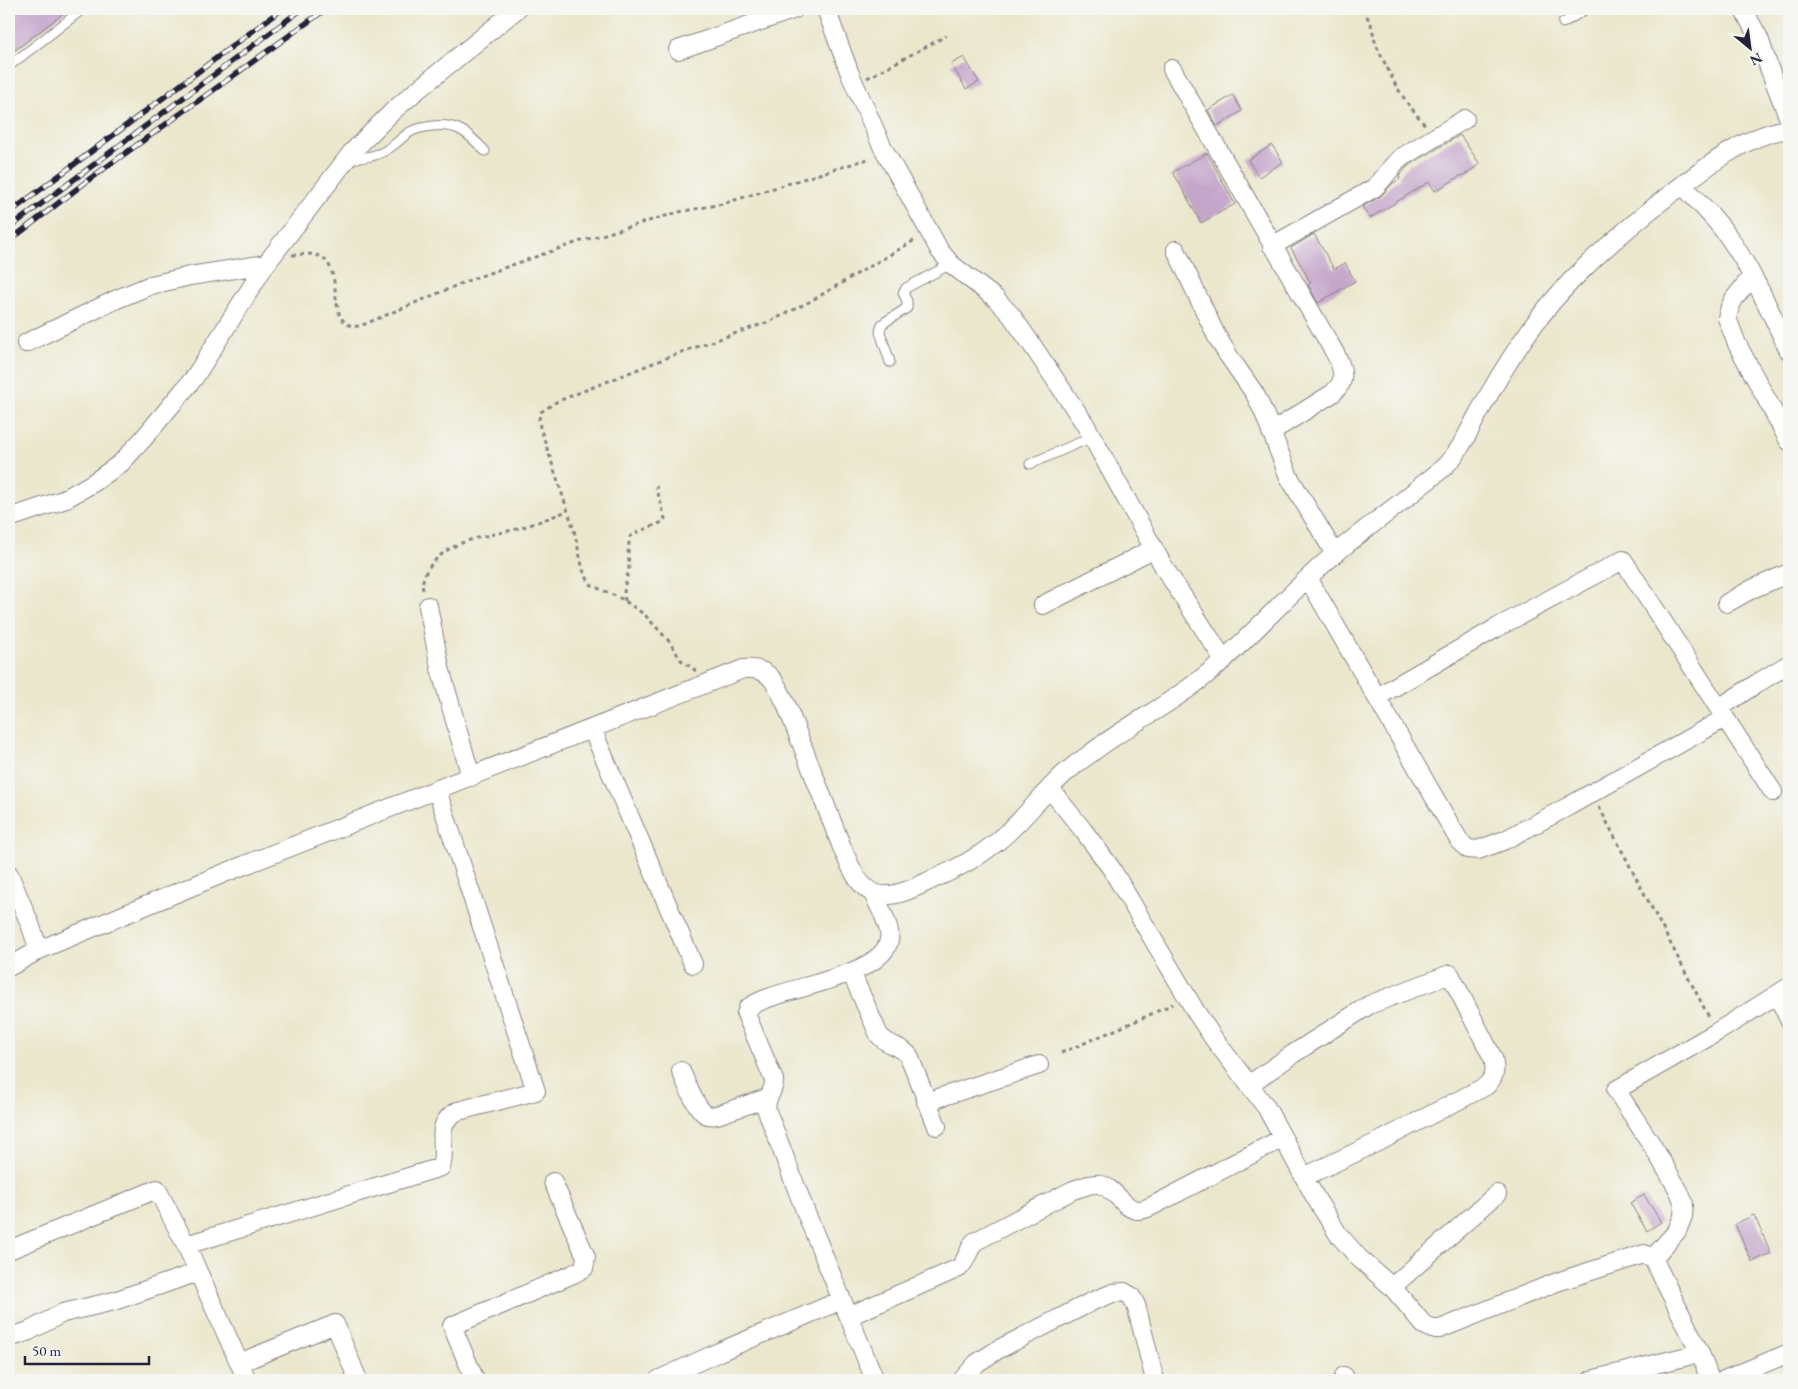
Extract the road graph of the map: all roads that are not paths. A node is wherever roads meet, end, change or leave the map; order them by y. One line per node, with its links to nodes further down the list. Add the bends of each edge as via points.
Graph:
1 (84, 9): 9 (lane)
2 (517, 9): 15 (street, via 401,104)
3 (795, 9): 8 (street)
4 (826, 9): 20 (street, via 854,84 886,154 940,251)
5 (1586, 9): 7 (lane)
6 (1743, 9): 12 (street, via 1759,38)
7 (1563, 23)
8 (678, 50)
9 (9, 66)
10 (1172, 69): 17 (street)
11 (1465, 119): 17 (street, via 1394,162 1374,188)
12 (1789, 119)
13 (1789, 128): 16 (street, via 1739,147)
14 (485, 151): 15 (lane, via 463,131 441,125 411,132 380,154)
15 (347, 159): 19 (street)
16 (1682, 185): 21 (street, via 1729,238); 31 (street, via 1620,234 1562,292 1526,336 1462,444 1446,465)
17 (1272, 246): 25 (street, via 1334,352 1342,372 1341,383 1333,393)
18 (1176, 250): 25 (street, via 1216,335 1255,394)
19 (269, 259): 22 (street, via 151,285); 29 (street, via 194,378 121,463 63,500)
20 (951, 264): 24 (lane, via 906,288 903,292 907,308 882,324 880,332); 26 (street, via 995,298 1011,316)
21 (1752, 276): 23 (street); 27 (street, via 1734,299 1728,318 1736,344)
22 (26, 343)
23 (1789, 351)
24 (890, 362)
25 (1271, 432): 31 (street, via 1289,477)
26 (1092, 437): 28 (lane); 30 (street)
27 (1789, 441)
28 (1030, 464)
29 (9, 518)
30 (1154, 549): 35 (street); 37 (street)
31 (1335, 554): 33 (street)
32 (1789, 573): 34 (street)
33 (1308, 578): 37 (street); 39 (street)
34 (1727, 602)
35 (1042, 605)
36 (428, 606): 42 (street, via 440,668)
37 (1224, 660): 44 (street, via 1203,678 1112,737 1064,774)
38 (1789, 664): 40 (street, via 1756,684)
39 (1377, 697): 40 (street, via 1623,560); 40 (street, via 1460,842 1468,849 1478,850 1505,840 1592,793)
40 (1722, 713): 45 (street)
41 (592, 729): 42 (street); 47 (street, via 743,669 755,668 767,674 786,704 853,872 862,886); 49 (street)
42 (471, 777): 43 (street)
43 (437, 790): 48 (street); 64 (street, via 536,1091 449,1115 442,1129 444,1156 441,1167)
44 (1050, 790): 47 (street, via 999,840 973,859 904,891 887,896); 56 (street, via 1110,868 1214,1039)
45 (1773, 792)
46 (9, 874): 48 (street)
47 (874, 894): 51 (street, via 890,940 885,951 875,960)
48 (39, 950): 50 (street)
49 (693, 964)
50 (9, 967)
51 (851, 972): 57 (street, via 763,1000 748,1008 749,1024 774,1080 774,1087); 58 (street, via 879,1034 885,1042 904,1050 909,1056)
52 (1783, 991): 53 (street); 66 (street, via 1616,1090 1652,1145 1684,1204 1677,1231)
53 (1789, 1019)
54 (1039, 1065): 58 (street)
55 (681, 1071): 57 (street, via 699,1108 709,1116)
56 (1250, 1084): 60 (street); 61 (street, via 1369,1005 1450,974 1493,1058 1494,1078 1486,1086 1393,1135)
57 (767, 1098): 69 (street, via 766,1106 776,1137)
58 (926, 1102): 59 (street)
59 (936, 1126)
60 (1283, 1138): 61 (street); 69 (street, via 1140,1210 1131,1209 1116,1193 1102,1185 1086,1185 974,1242 959,1268)
61 (1304, 1176): 68 (street, via 1338,1234)
62 (553, 1182): 76 (street, via 586,1257 584,1268 452,1326)
63 (1496, 1194): 68 (street)
64 (186, 1245): 65 (street, via 157,1190); 67 (street)
65 (9, 1250)
66 (1653, 1258): 68 (street, via 1644,1254 1632,1257 1520,1296 1440,1329 1424,1325); 71 (street)
67 (198, 1272): 70 (street, via 114,1301 63,1312); 73 (street)
68 (1392, 1287)
69 (845, 1308): 77 (street, via 719,1352); 78 (street)
70 (9, 1338)
71 (1700, 1353): 81 (street); 82 (street)
72 (1789, 1353): 83 (street)
73 (239, 1363): 74 (street); 75 (street, via 335,1324)
74 (247, 1380)
75 (358, 1380)
76 (475, 1380)
77 (658, 1380)
78 (875, 1380)
79 (962, 1380): 80 (street, via 976,1363 999,1349 1093,1301 1124,1292 1136,1305)
80 (1155, 1380)
81 (1591, 1380)
82 (1710, 1380)
83 (1724, 1380)

